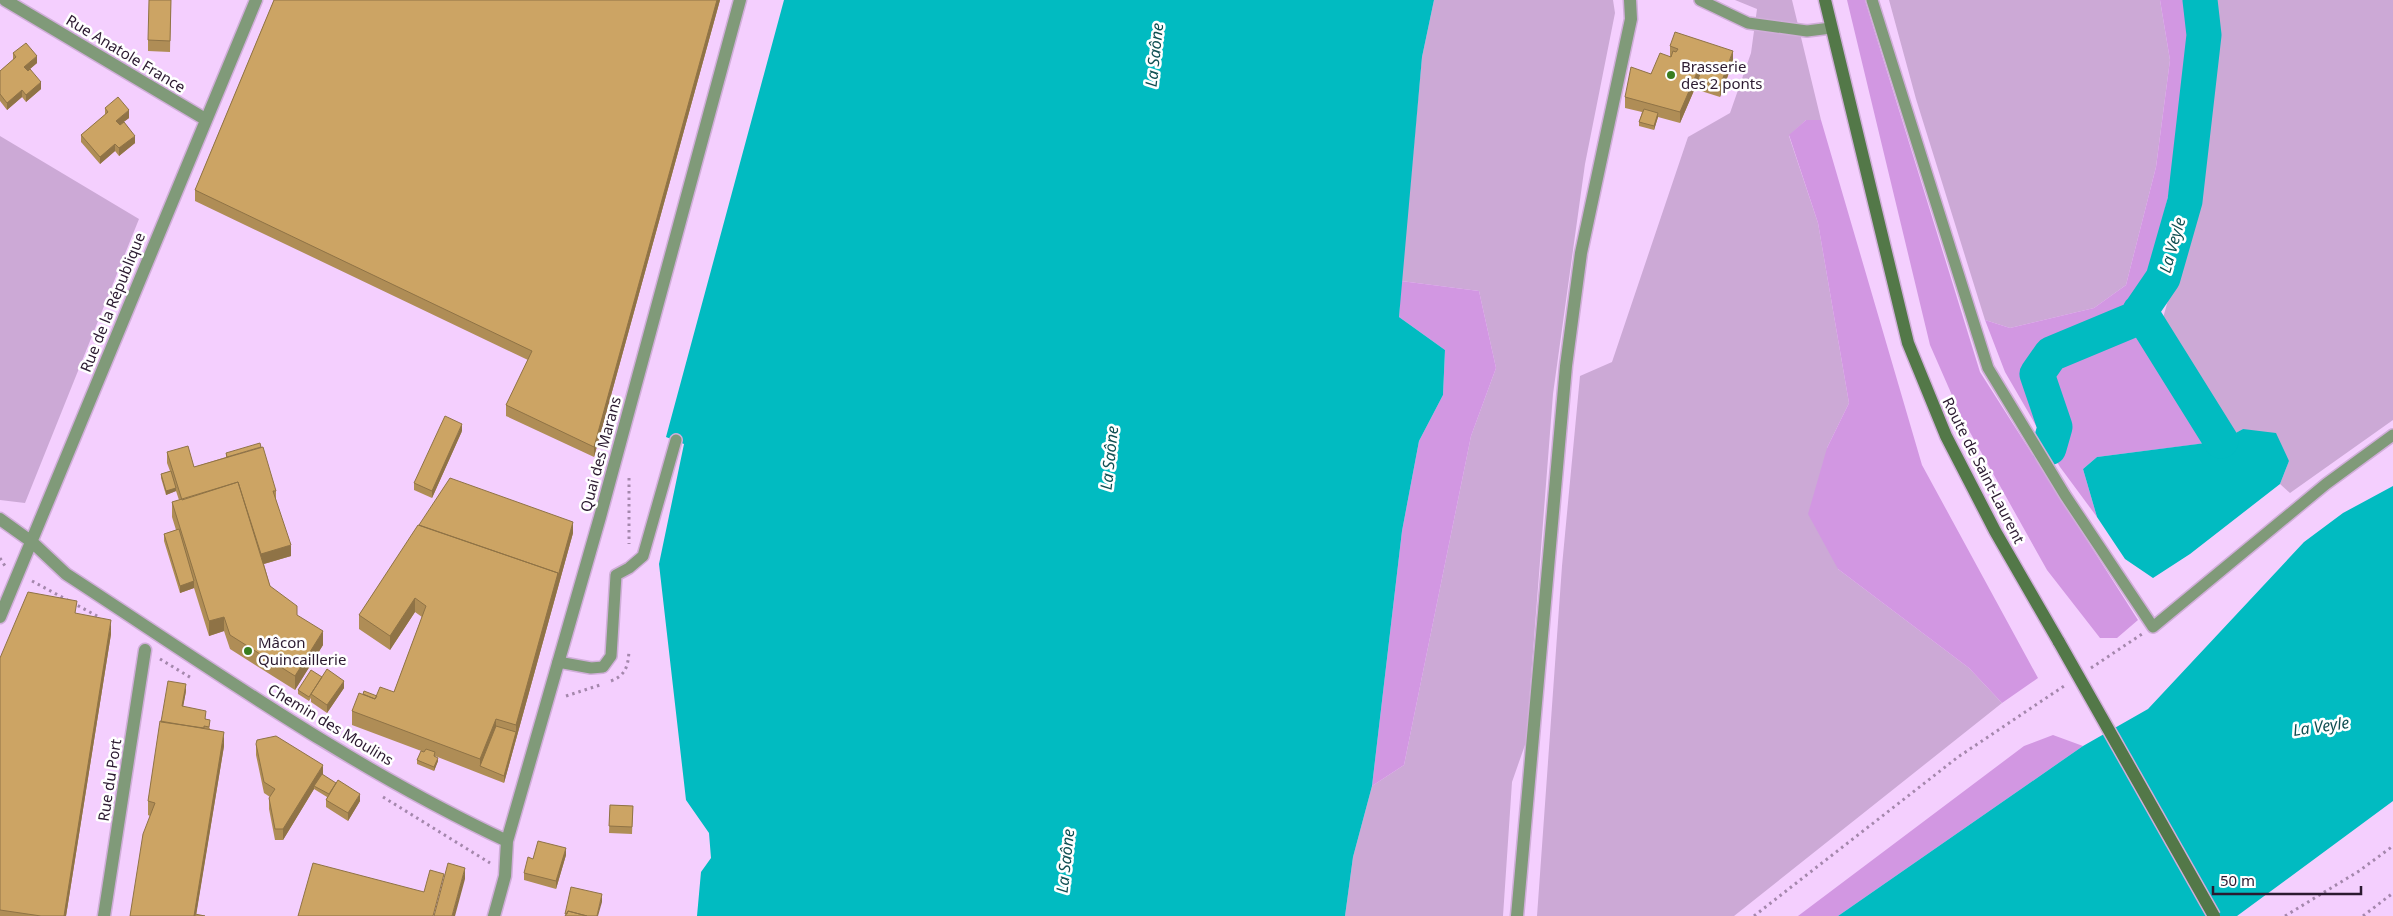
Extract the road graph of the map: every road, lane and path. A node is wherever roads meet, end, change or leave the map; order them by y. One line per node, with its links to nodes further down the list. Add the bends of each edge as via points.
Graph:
1 (4, 0): 9 (street, Rue Anatole France)
2 (256, 0): 9 (street, Rue de la République)
3 (740, 0): 24 (street, Quai des Marans)
4 (1630, 0): 33 (street, via 1631,19 1581,253 1566,366)
5 (1700, 0): 8 (lane, via 1748,23 1807,32)
6 (1825, 0): 8 (main road, Route de Saint-Laurent)
7 (1872, 0): 21 (lane, via 1988,368 2065,495)
8 (1831, 28): 35 (main road, Route de Saint-Laurent, bridge, via 1908,343 1946,436 1996,531)
9 (205, 119): 14 (street, Rue de la République)
10 (2393, 436): 21 (lane, via 2326,484)
11 (676, 440): 16 (lane, via 643,556)
12 (628, 476): 16 (path)
13 (0, 520): 14 (street, Chemin des Moulins)
14 (32, 542): 19 (street, Rue de la République); 28 (street, Chemin des Moulins, via 66,574 328,745 470,824)
15 (3, 564): 17 (path)
16 (629, 568): 24 (lane, via 616,575 611,656 603,667)
17 (0, 570)
18 (35, 582): 20 (path)
19 (0, 617)
20 (106, 621)
21 (2152, 627): 25 (path)
22 (629, 646): 27 (path, via 628,664 622,675)
23 (146, 650): 31 (street, Rue du Port)
24 (558, 662): 28 (street, Quai des Marans)
25 (2085, 672)
26 (2069, 682): 34 (path, via 1958,757)
27 (566, 696)
28 (507, 841): 32 (street, Quai des Marans, via 505,876)
29 (2393, 846): 36 (path)
30 (2393, 893): 37 (path)
31 (104, 916)
32 (494, 916)
33 (1517, 916)
34 (1754, 916)
35 (2214, 916)
36 (2285, 916)
37 (2364, 916)

